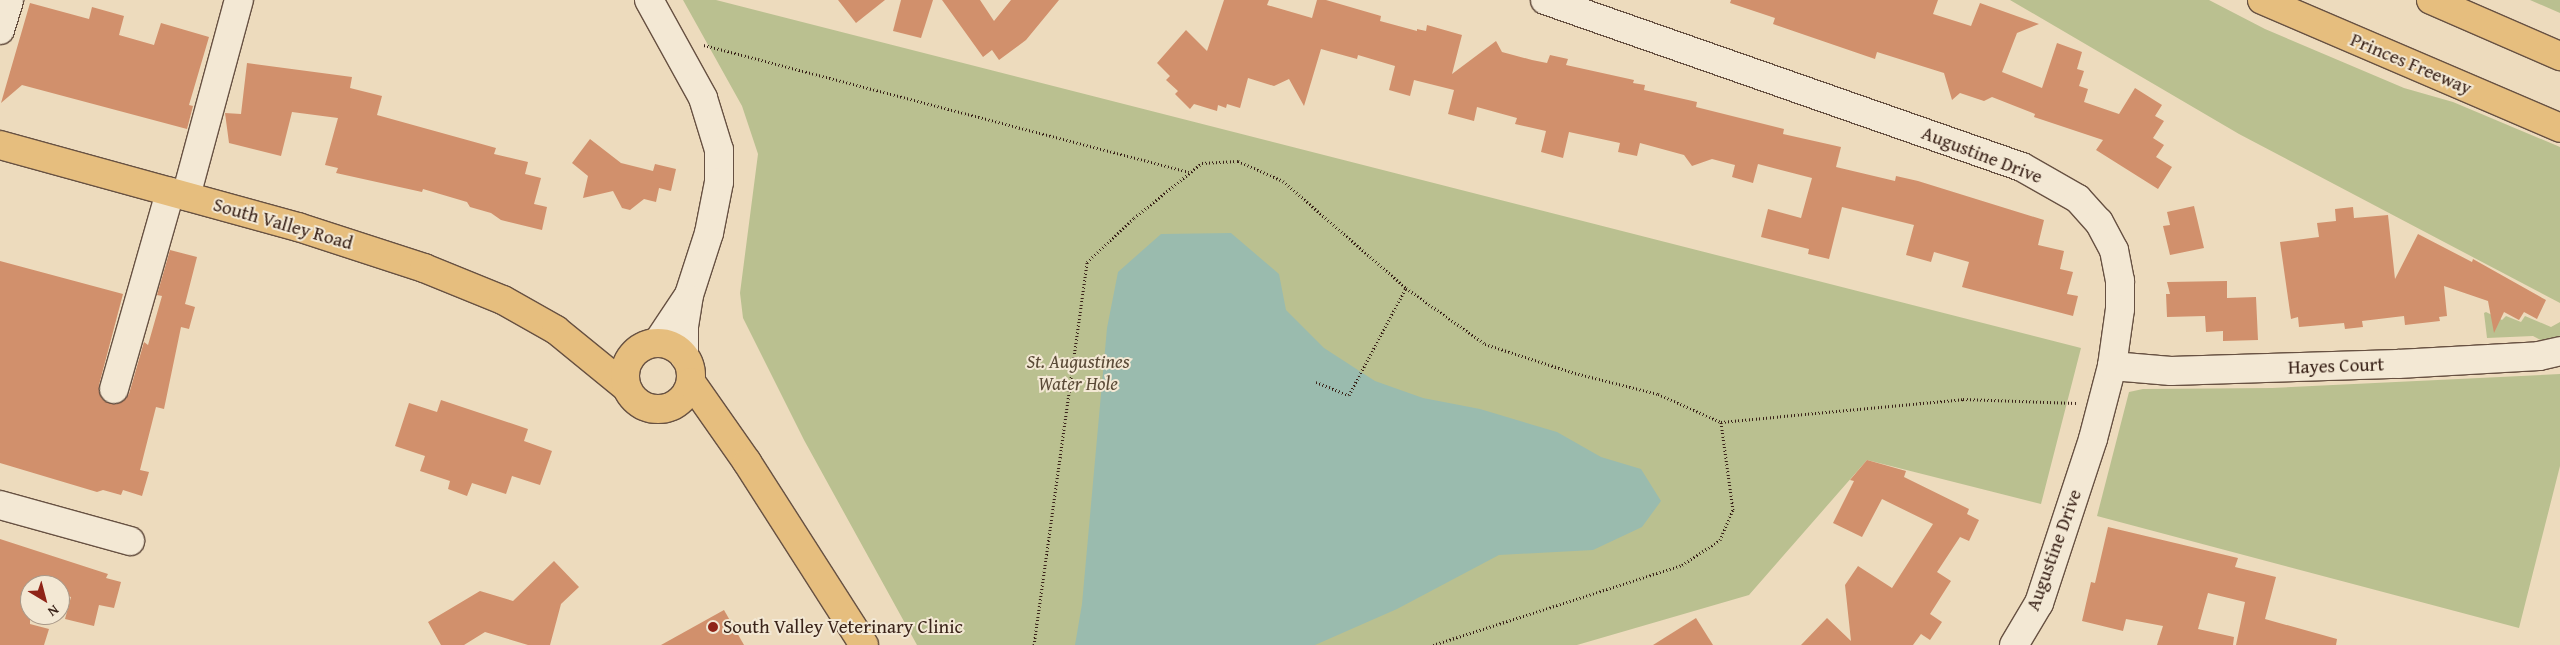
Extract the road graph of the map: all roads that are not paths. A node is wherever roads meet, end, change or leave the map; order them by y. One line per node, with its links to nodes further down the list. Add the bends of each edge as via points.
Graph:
1 (9, 0): 7 (street)
2 (239, 0): 11 (street)
3 (649, 0): 12 (street, via 703,98 719,150 719,182 709,233)
4 (1545, 0): 16 (street, Augustine Drive, via 2013,163 2056,183 2078,199 2099,222 2114,250 2120,309)
5 (2262, 0): 9 (main road, Princes Freeway)
6 (2431, 0): 8 (main road)
7 (0, 30)
8 (2560, 56)
9 (2560, 128)
10 (0, 145): 11 (main road, South Valley Road)
11 (178, 194): 13 (main road, South Valley Road, via 298,227 424,268 502,300); 19 (street)
12 (689, 295): 14 (street); 17 (street, via 684,327)
13 (556, 330): 14 (main road, South Valley Road, via 602,347); 18 (main road, South Valley Road)
14 (650, 345): 17 (main road, South Valley Road, via 676,348); 18 (main road, via 632,354 626,366)
15 (2560, 351): 16 (street, Hayes Court, via 2539,356 2389,365 2171,371)
16 (2112, 366): 24 (street, Augustine Drive, via 2039,603)
17 (687, 369): 20 (main road, via 684,396); 21 (main road, South Valley Road)
18 (626, 387): 20 (main road, South Valley Road, via 641,405 660,409)
19 (114, 389)
20 (671, 407): 21 (main road, South Valley Road, via 707,426)
21 (747, 462): 25 (main road, South Valley Road)
22 (0, 505): 23 (street)
23 (130, 541)
24 (2020, 643)
25 (864, 645)

